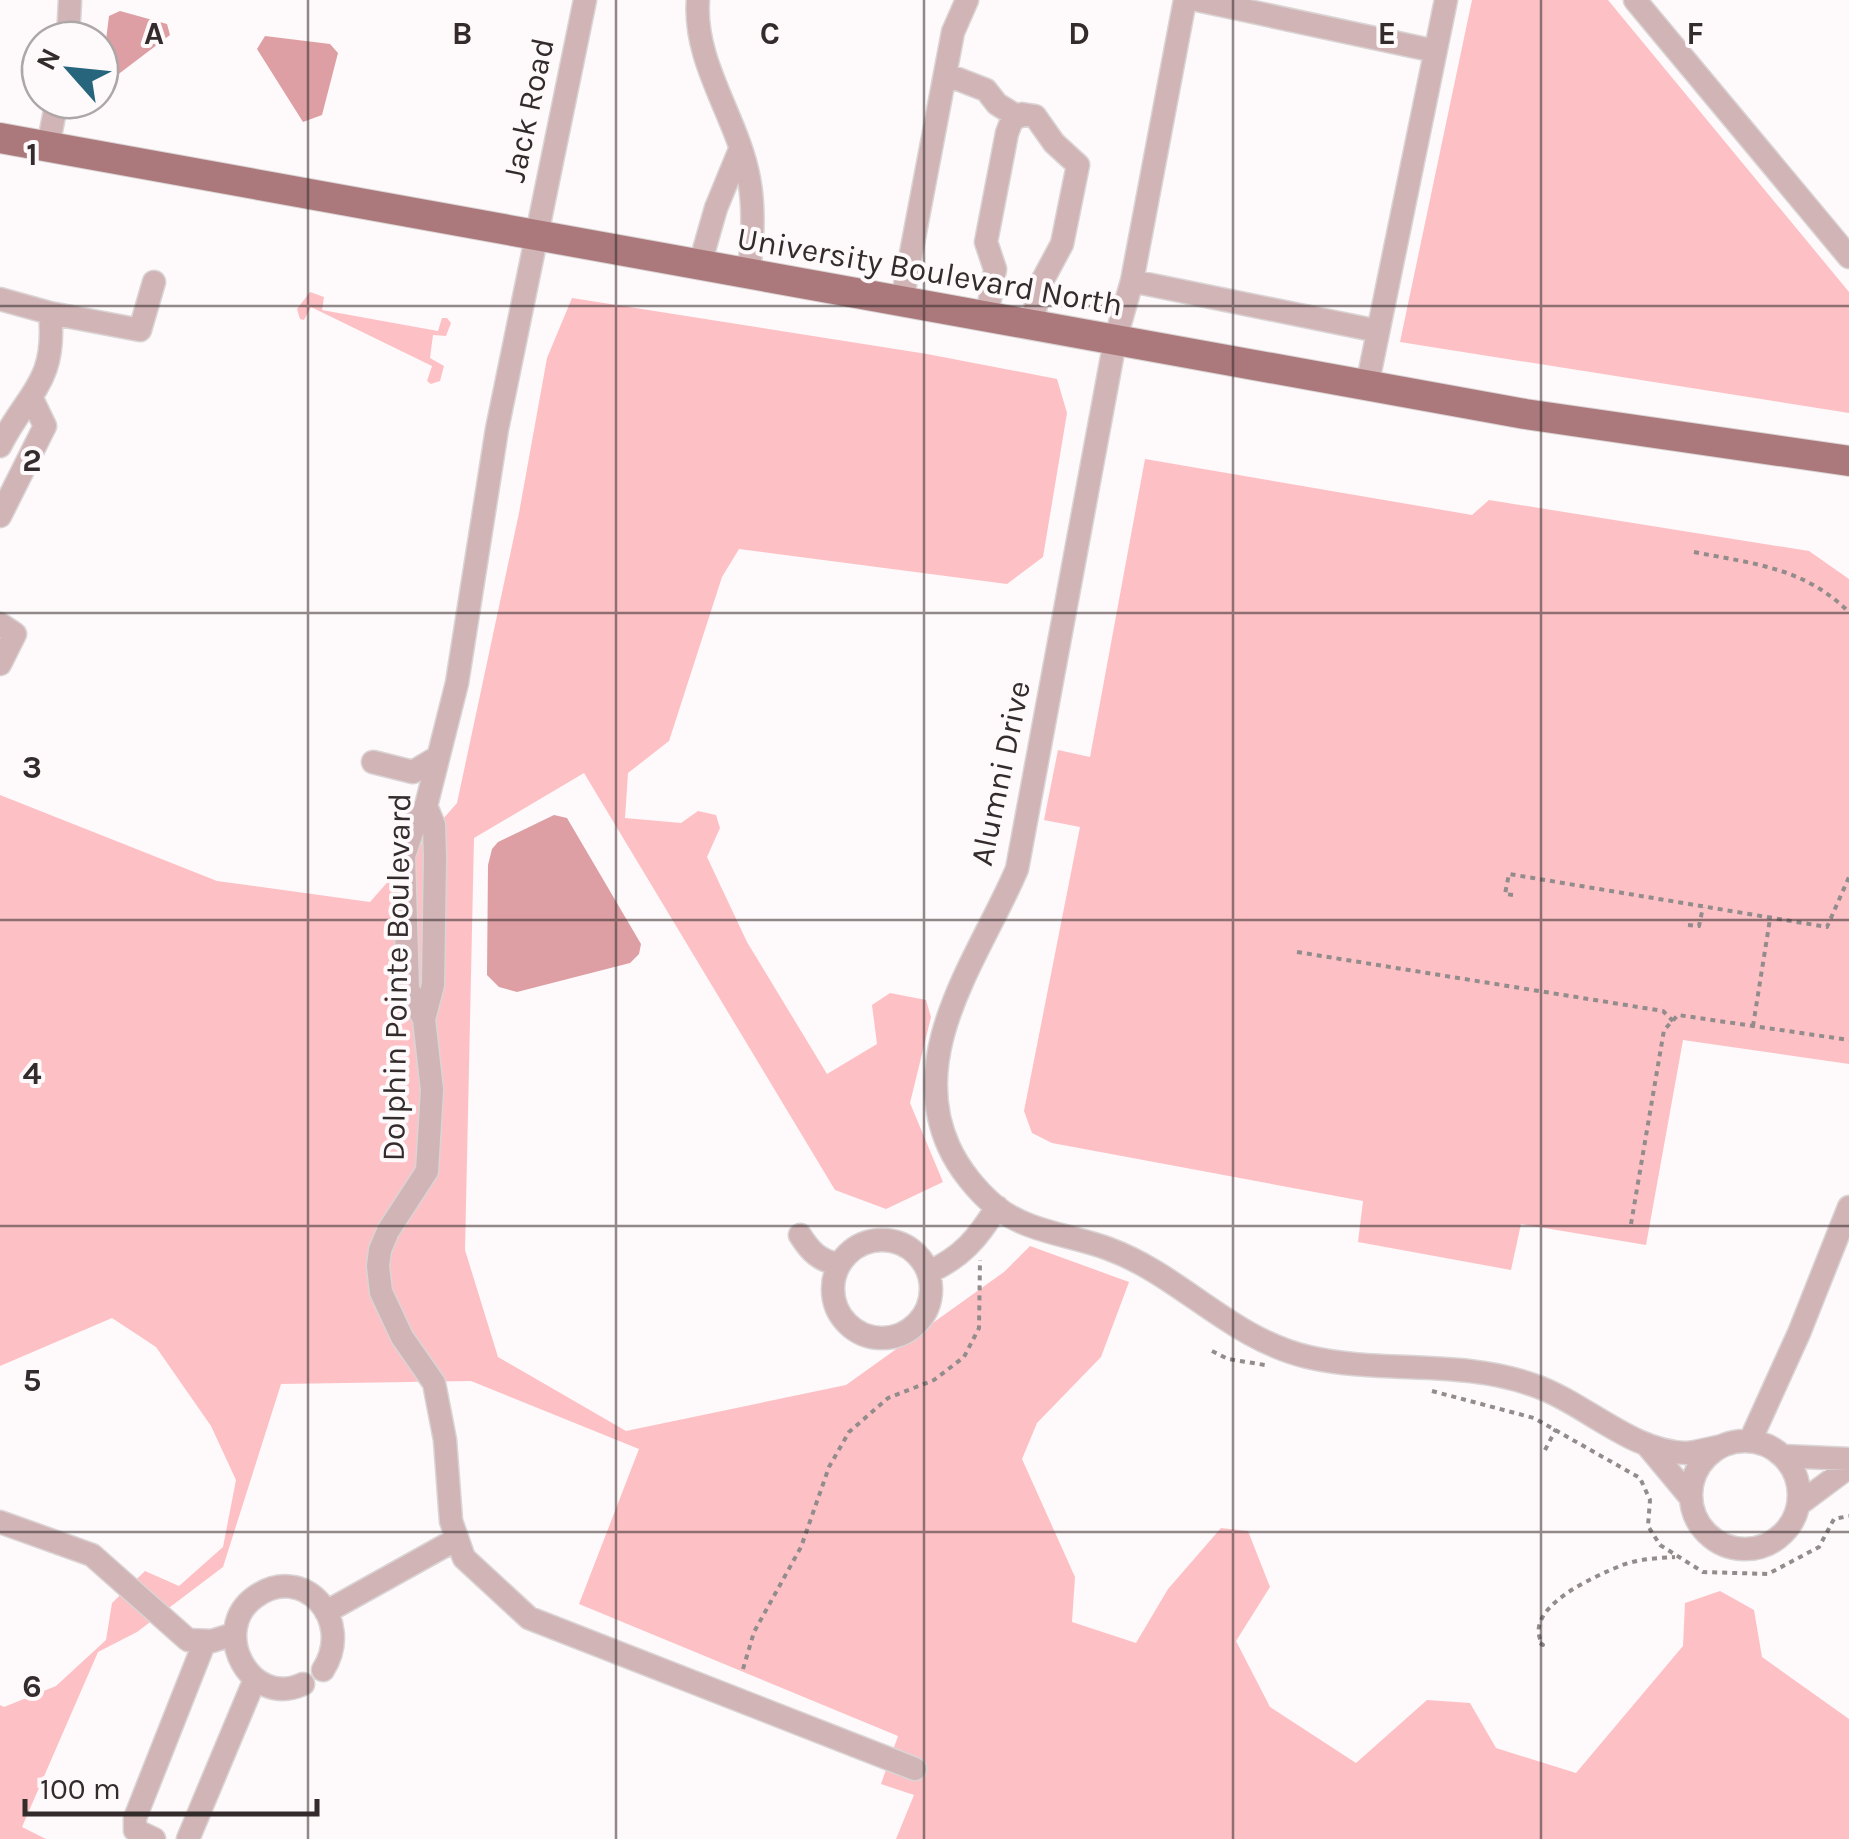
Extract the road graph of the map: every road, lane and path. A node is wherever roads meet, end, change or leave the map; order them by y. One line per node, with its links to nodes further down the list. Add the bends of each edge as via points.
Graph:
1 (585, 0): 15 (street, Jack Road)
2 (698, 0): 14 (street, via 703,54)
3 (967, 0): 9 (street)
4 (1185, 0): 19 (street, Alumni Drive)
5 (1197, 0): 8 (street)
6 (1446, 0): 8 (street)
7 (1635, 0): 16 (street)
8 (1435, 51): 26 (street)
9 (945, 74): 10 (street, via 986,90); 22 (street)
10 (1018, 117): 24 (street, via 1008,133 986,242 996,269); 25 (street, via 1034,116 1078,165 1062,244 1040,285)
11 (53, 120): 13 (street)
12 (0, 138): 13 (main road, University Boulevard North)
13 (48, 147): 15 (main road, University Boulevard North)
14 (740, 152): 17 (street); 18 (street, via 752,208)
15 (535, 234): 17 (main road, University Boulevard North); 37 (street, Dolphin Pointe Boulevard, via 457,684)
16 (1849, 257)
17 (700, 264): 18 (main road, University Boulevard North)
18 (749, 273): 22 (main road, University Boulevard North)
19 (1132, 281): 26 (street); 27 (street, Alumni Drive)
20 (154, 282): 23 (street, via 140,330)
21 (0, 300): 23 (street)
22 (902, 302): 24 (main road, University Boulevard North)
23 (50, 313): 29 (street, via 53,344)
24 (987, 317): 25 (main road, University Boulevard North)
25 (1032, 326): 27 (main road, University Boulevard North)
26 (1378, 331): 28 (street)
27 (1116, 341): 28 (main road, University Boulevard North); 50 (street, Alumni Drive, via 1016,869 957,988 936,1069 948,1146)
28 (1367, 386): 31 (main road, University Boulevard North)
29 (32, 398): 30 (street); 32 (street, via 46,426)
30 (0, 446)
31 (1849, 462)
32 (0, 516)
33 (1694, 552): 34 (path, via 1786,570)
34 (1849, 612)
35 (0, 624): 36 (street, via 15,634)
36 (0, 664)
37 (438, 757): 38 (street, via 413,772); 39 (street, Dolphin Pointe Boulevard)
38 (373, 762)
39 (426, 806): 46 (street, Dolphin Pointe Boulevard, via 435,857 432,985); 46 (street, via 404,856 408,989)
40 (1849, 876): 43 (path, via 1827,926)
41 (1513, 895): 42 (path, via 1505,894 1509,874)
42 (1702, 906): 43 (path); 44 (path, via 1699,926)
43 (1770, 918): 48 (path)
44 (1688, 925)
45 (1298, 952): 47 (path, via 1662,1011)
46 (424, 1019): 72 (street, Dolphin Pointe Boulevard, via 432,1090 427,1172 388,1231 378,1266 391,1316 434,1383)
47 (1673, 1021): 48 (path, via 1678,1014); 52 (path, via 1664,1030)
48 (1754, 1026): 49 (path)
49 (1849, 1040)
50 (996, 1207): 54 (street); 62 (street, Alumni Drive, via 1112,1250 1242,1331 1304,1356 1502,1376 1536,1386)
51 (1849, 1207): 61 (street)
52 (1631, 1224)
53 (800, 1235): 55 (street, via 815,1256)
54 (969, 1248): 56 (street); 79 (path, via 980,1260 979,1328 964,1357 934,1380 888,1398 850,1432 829,1467 801,1547 754,1632)
55 (840, 1264): 56 (street, via 863,1243 879,1240 909,1247); 56 (street, via 834,1280 839,1312 862,1334 878,1338 909,1330 921,1318 932,1288)
56 (929, 1272)
57 (1212, 1351): 58 (path)
58 (1280, 1368)
59 (1422, 1388): 60 (path, via 1512,1410)
60 (1556, 1429): 64 (path); 73 (path, via 1640,1478 1650,1500 1648,1526)
61 (1750, 1441): 63 (street); 65 (street)
62 (1646, 1444): 63 (street, Alumni Drive, via 1685,1453); 68 (street, Alumni Drive)
63 (1722, 1446): 68 (street, via 1699,1466)
64 (1545, 1450)
65 (1782, 1456): 66 (street); 69 (street, via 1799,1486)
66 (1849, 1459)
67 (1849, 1467): 69 (street)
68 (1691, 1498): 69 (street, via 1704,1530 1732,1548 1766,1545 1792,1522)
69 (1798, 1506)
70 (1849, 1516): 73 (path, via 1834,1518 1820,1547 1768,1574 1702,1572)
71 (0, 1522): 76 (street, via 92,1555 188,1640)
72 (457, 1539): 74 (street); 82 (street, Dolphin Pointe Boulevard, via 464,1558 529,1618)
73 (1676, 1558): 77 (path, via 1622,1565 1556,1600 1536,1626)
74 (326, 1612): 75 (street, via 302,1590 267,1590 240,1612); 78 (street, via 336,1642)
75 (234, 1634): 76 (street); 80 (street, via 240,1663)
76 (205, 1641): 83 (street, via 135,1818 135,1830)
77 (1540, 1643)
78 (324, 1670)
79 (743, 1670)
80 (255, 1679): 81 (street, via 280,1688); 84 (street)
81 (303, 1684)
82 (915, 1769)
83 (154, 1839)
84 (188, 1839)

